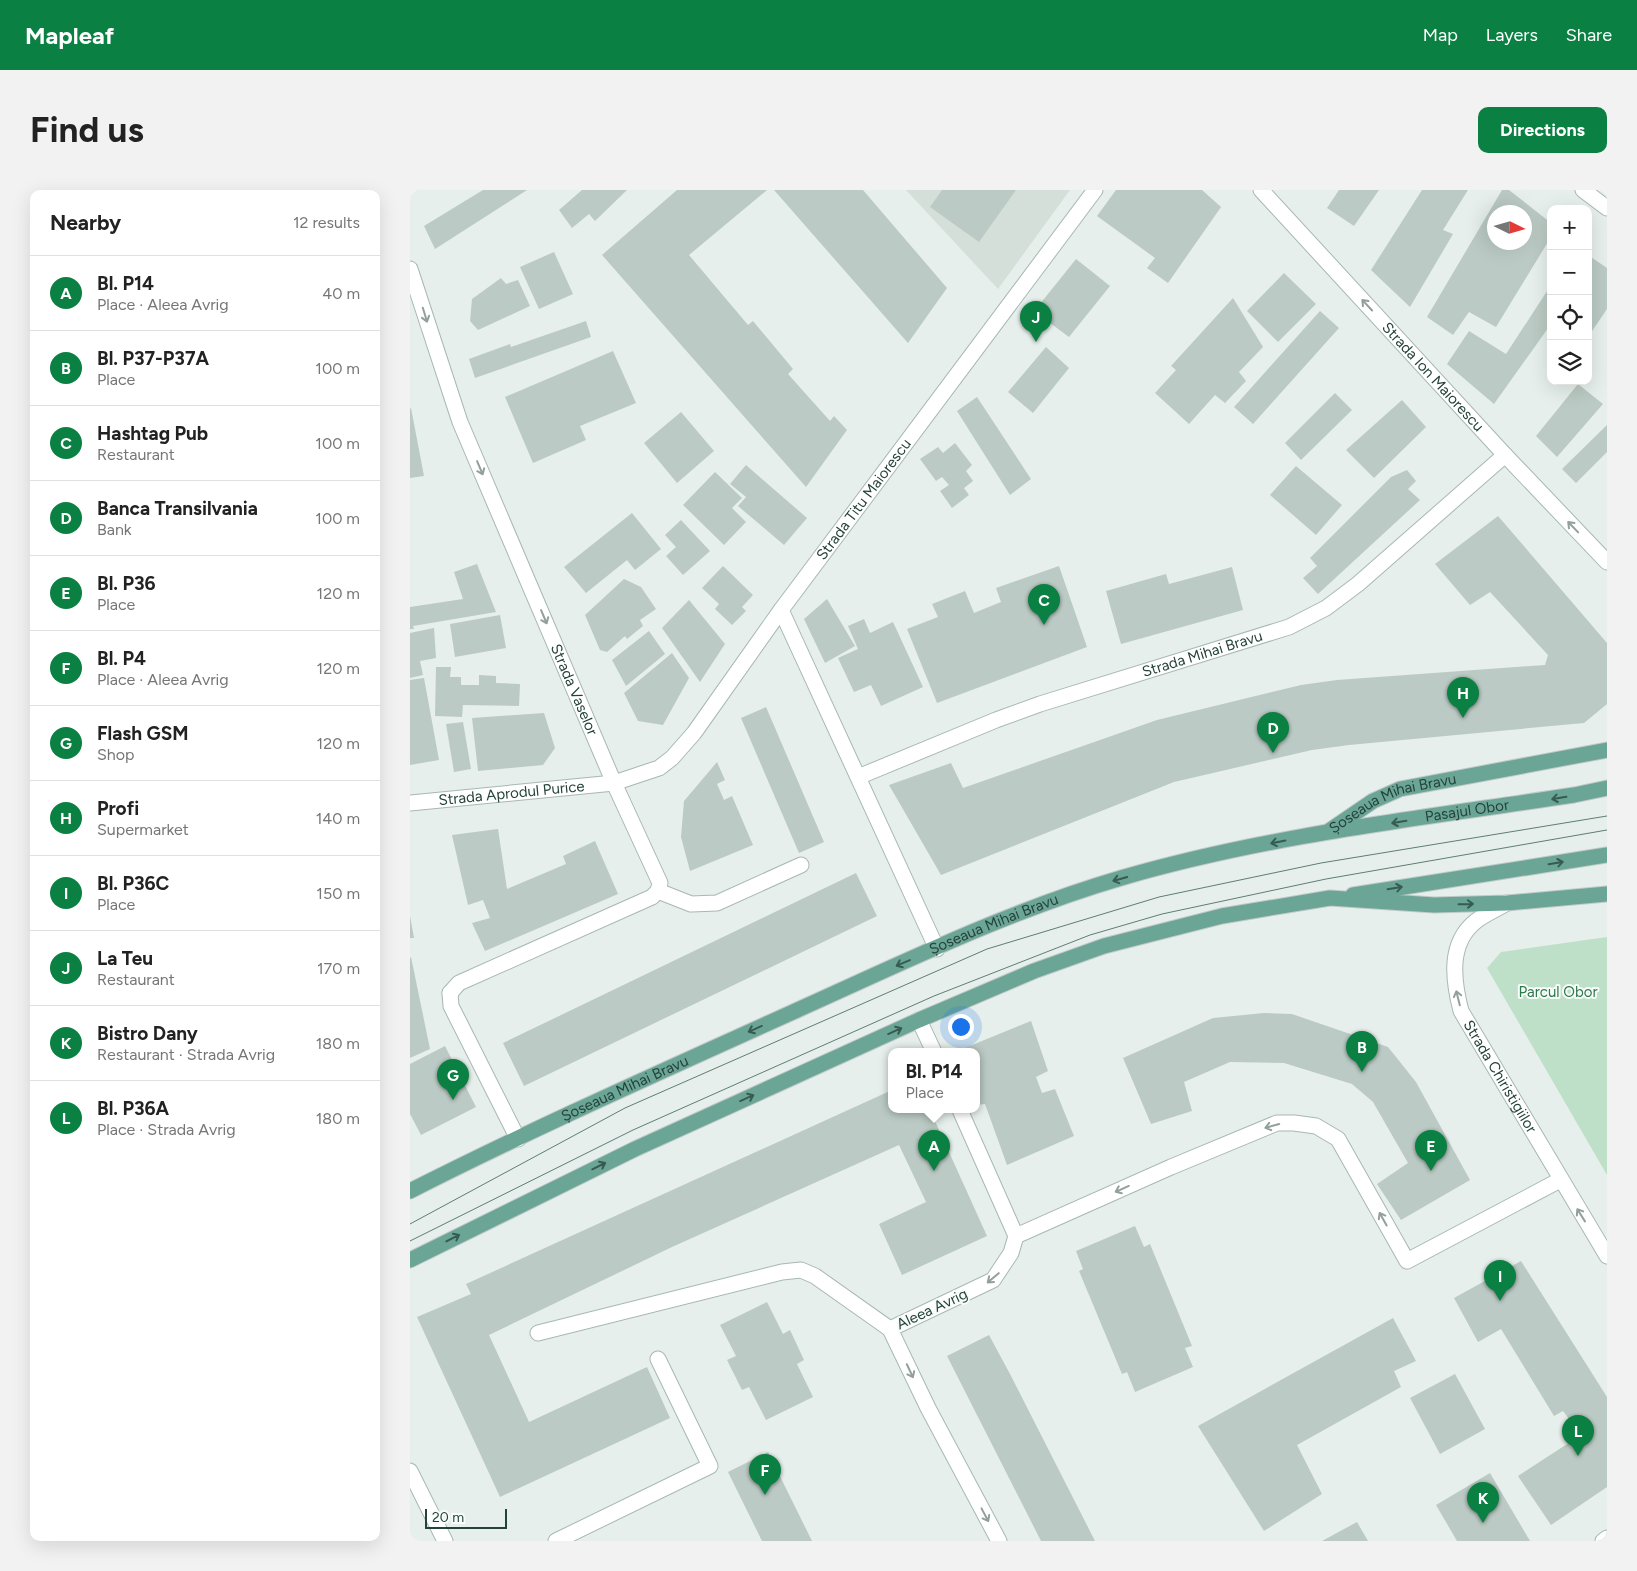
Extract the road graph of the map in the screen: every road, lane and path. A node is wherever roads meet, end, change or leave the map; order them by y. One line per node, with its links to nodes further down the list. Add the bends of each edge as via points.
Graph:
1 (1095, 190): 8 (street, Strada Titu Maiorescu)
2 (1261, 190): 6 (street, Strada Ion Maiorescu, one-way to 2)
3 (1583, 190): 4 (street)
4 (1607, 208)
5 (410, 269): 11 (street, Strada Vaselor, one-way to 11, via 460,422)
6 (1505, 455): 7 (street, Strada Ion Maiorescu, one-way to 6); 10 (street, Strada Mihai Bravu, via 1358,584 1326,608 1289,627 1040,704)
7 (1607, 562)
8 (781, 610): 10 (street); 11 (street, Strada Titu Maiorescu, via 694,733 672,758 659,768)
9 (1607, 750): 14 (main road, Șoseaua Mihai Bravu, via 1400,789 1373,801)
10 (858, 778): 21 (street)
11 (614, 783): 13 (street, Strada Aprodul Purice); 17 (street, Strada Vaselor, via 657,874 660,882)
12 (1607, 788): 14 (main road, Pasajul Obor, one-way to 14)
13 (410, 803)
14 (1326, 833): 21 (main road, Șoseaua Mihai Bravu, one-way to 21, via 1124,877)
15 (1607, 855): 19 (main road, one-way to 15)
16 (801, 865): 17 (street, via 716,903 691,904)
17 (658, 891): 25 (street, via 652,897 459,983 450,993 451,1006)
18 (1607, 894): 20 (main road)
19 (1330, 898): 20 (main road, one-way to 20, via 1424,904); 22 (main road, via 1213,918 1104,946)
20 (1507, 904): 26 (street, Strada Chiristigiilor, one-way to 20, via 1461,1011 1455,987 1454,958 1462,936 1476,921)
21 (937, 948): 25 (main road, Șoseaua Mihai Bravu, one-way to 25)
22 (919, 1020): 23 (street); 30 (main road, one-way to 22, via 635,1149)
23 (932, 1048)
24 (961, 1113): 28 (street)
25 (518, 1139): 27 (main road, Șoseaua Mihai Bravu)
26 (1560, 1180): 28 (street, one-way to 28, via 1407,1261 1338,1138 1316,1126 1277,1123); 29 (street, Strada Chiristigiilor, one-way to 26)
27 (410, 1191)
28 (1016, 1236): 31 (street, Aleea Avrig, one-way to 31, via 1011,1253 993,1280)
29 (1607, 1256)
30 (410, 1260)
31 (890, 1329): 32 (street, via 815,1276 801,1270); 38 (street, Aleea Avrig, one-way to 38)
32 (538, 1333)
33 (658, 1359): 37 (street, via 710,1466)
34 (410, 1471): 36 (street)
35 (1607, 1538): 39 (street)
36 (445, 1541)
37 (556, 1541)
38 (999, 1541)
39 (1603, 1541)

